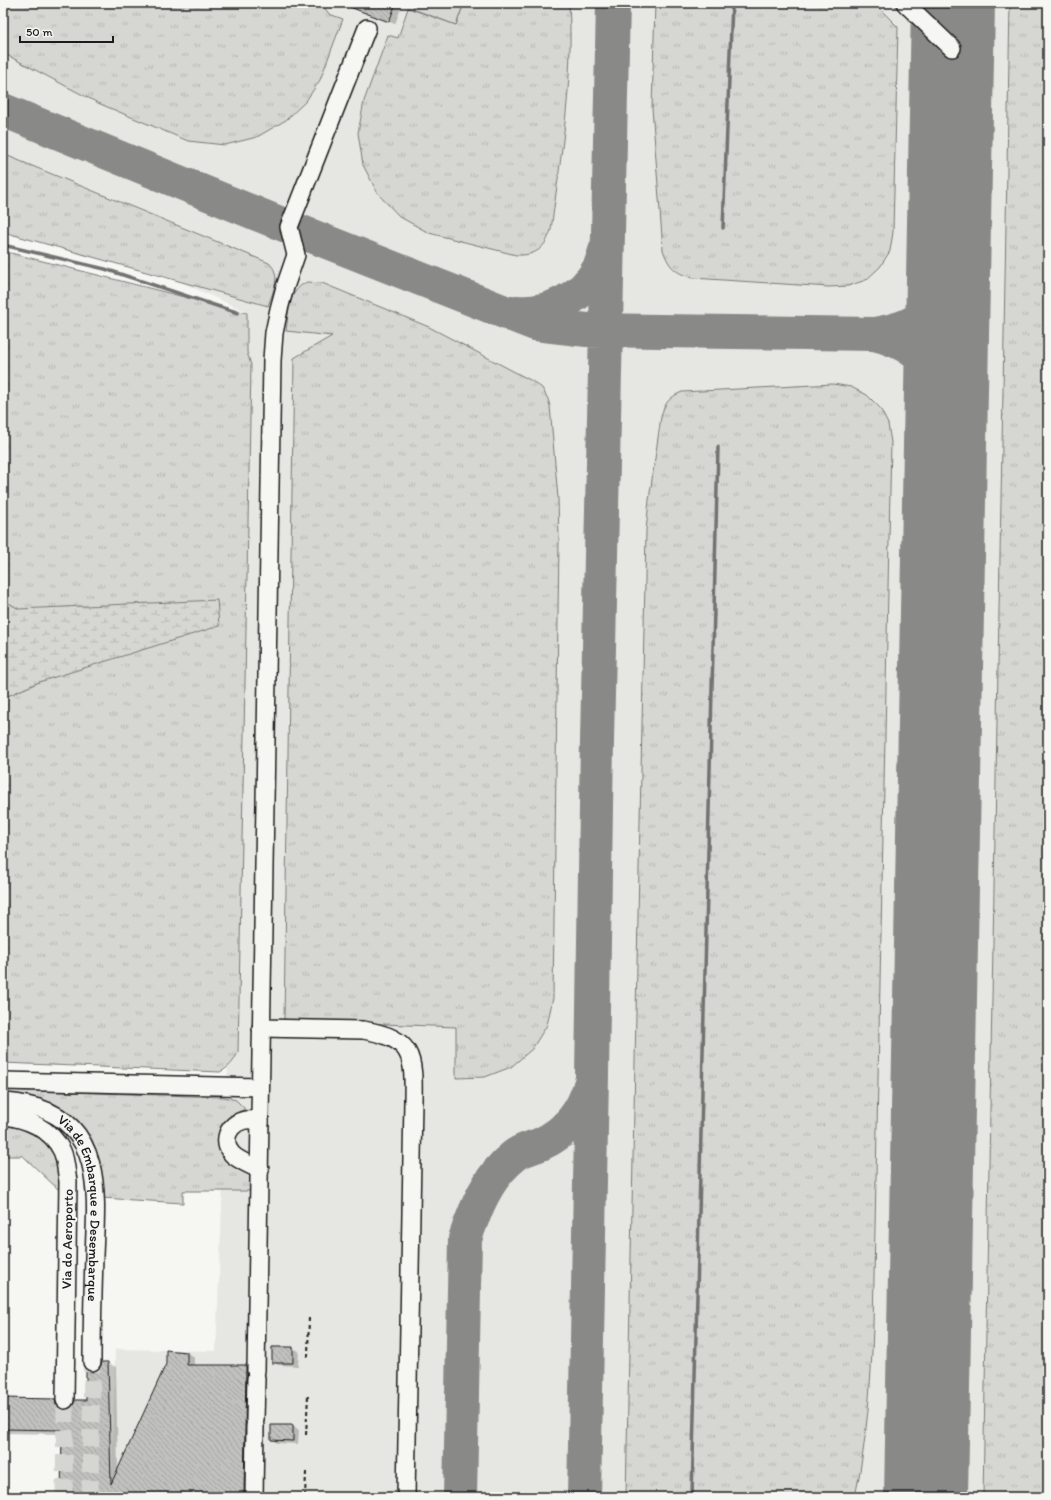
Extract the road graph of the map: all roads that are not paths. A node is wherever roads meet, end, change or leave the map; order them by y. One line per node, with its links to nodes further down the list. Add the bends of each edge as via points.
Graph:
1 (905, 3): 3 (street)
2 (367, 28): 4 (street, via 290,227 296,255 274,333)
3 (952, 48)
4 (261, 1028): 6 (street); 14 (street, via 377,1032 391,1036 402,1045 410,1057 414,1072)
5 (3, 1081): 6 (street)
6 (260, 1087): 9 (street)
7 (3, 1102): 11 (street, Via de Embarque e Desembarque, via 26,1104 58,1116 71,1126 89,1155 94,1174 95,1206)
8 (3, 1116): 12 (street, Via do Aeroporto, via 38,1125 57,1142 65,1161 68,1181)
9 (260, 1122): 10 (street); 10 (street, via 240,1120 230,1129 227,1142 233,1155)
10 (260, 1170): 13 (street)
11 (92, 1362)
12 (65, 1400)
13 (254, 1497)
14 (406, 1497)

